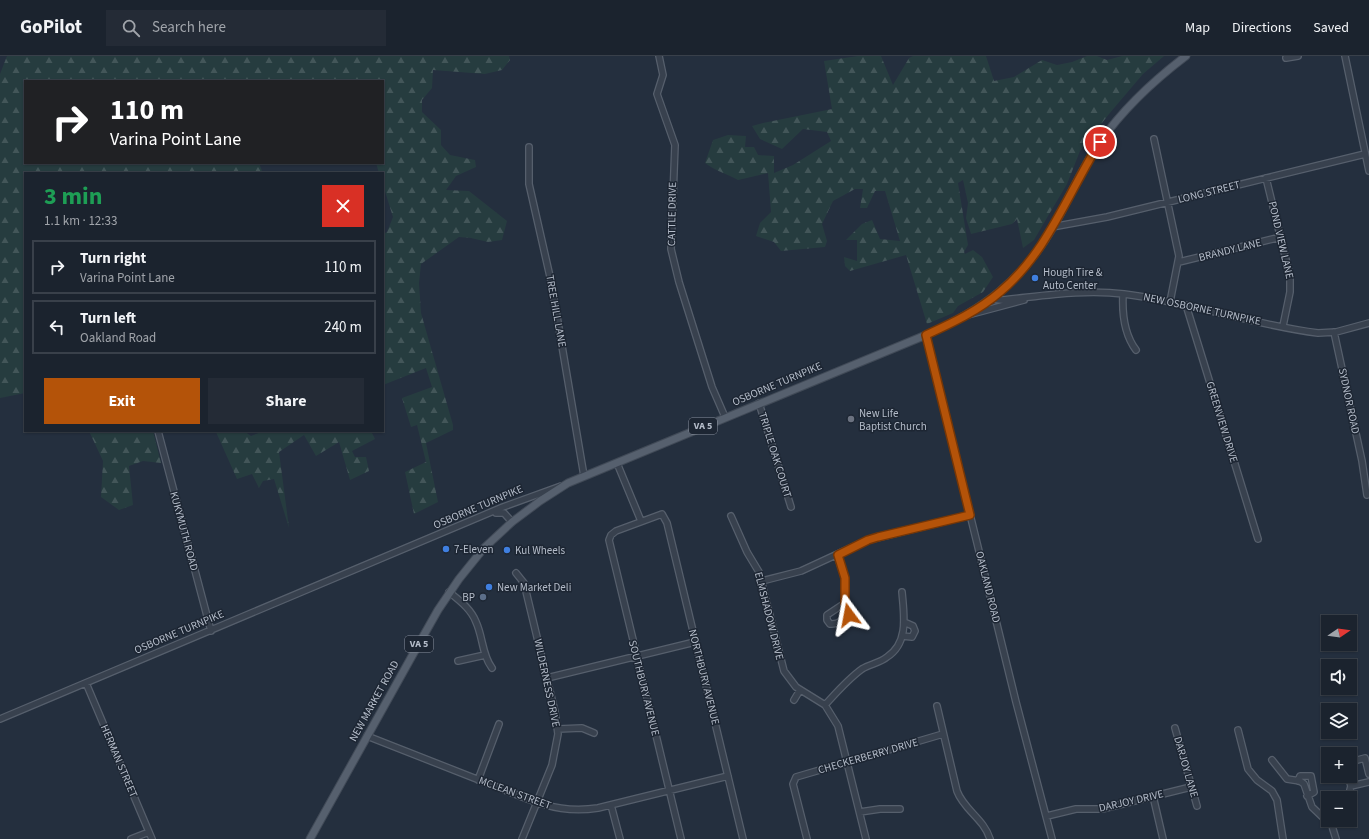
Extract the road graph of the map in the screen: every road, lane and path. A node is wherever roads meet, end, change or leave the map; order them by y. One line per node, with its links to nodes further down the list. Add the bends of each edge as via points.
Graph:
1 (659, 56): 29 (street, CATTLE DRIVE, via 663,75 657,94 675,144 671,249 679,282)
2 (1186, 56): 12 (main road, VA 5, via 1153,82 1113,125 1092,155)
3 (1298, 56): 5 (street)
4 (1345, 56): 8 (street)
5 (1286, 58)
6 (1154, 139): 11 (street)
7 (529, 147): 32 (street, TREE HILL LANE, via 529,184 551,281)
8 (1365, 154): 9 (street); 10 (street, LONG STREET)
9 (1369, 171)
10 (1266, 178): 11 (street, LONG STREET); 13 (street, POND VIEW LANE)
11 (1167, 202): 12 (street, LONG STREET); 14 (street)
12 (1052, 228): 15 (main road, VA 5, via 1029,262)
13 (1281, 237): 14 (street, BRANDY LANE); 24 (street, POND VIEW LANE, via 1291,286)
14 (1179, 262): 20 (street)
15 (1002, 290): 18 (main road, VA 5); 19 (street, via 1006,297)
16 (1123, 294): 17 (street, NEW OSBORNE TURNPIKE, via 1083,292); 20 (street, NEW OSBORNE TURNPIKE); 27 (street, via 1124,322)
17 (1034, 297): 19 (street, NEW OSBORNE TURNPIKE); 22 (street, NEW OSBORNE TURNPIKE)
18 (991, 299): 19 (street, NEW OSBORNE TURNPIKE); 22 (main road, VA 5)
19 (1012, 299)
20 (1170, 302): 21 (street, NEW OSBORNE TURNPIKE)
21 (1186, 305): 24 (street, NEW OSBORNE TURNPIKE); 43 (street, GREENVIEW DRIVE)
22 (964, 316): 26 (main road, OSBORNE TURNPIKE / VA 5)
23 (1369, 323): 25 (street, NEW OSBORNE TURNPIKE)
24 (1283, 326): 25 (street, NEW OSBORNE TURNPIKE, via 1318,333)
25 (1334, 332): 34 (street, SYDNOR ROAD)
26 (926, 335): 28 (main road, OSBORNE TURNPIKE / VA 5); 39 (street, OAKLAND ROAD)
27 (1136, 350)
28 (759, 403): 29 (main road, OSBORNE TURNPIKE / VA 5); 37 (street, TRIPLE OAK COURT)
29 (725, 418): 31 (main road, OSBORNE TURNPIKE / VA 5)
30 (158, 432): 51 (street, KUKYMUTH ROAD)
31 (616, 463): 32 (main road, OSBORNE TURNPIKE / VA 5); 41 (street)
32 (584, 476): 33 (main road, OSBORNE TURNPIKE / VA 5)
33 (568, 483): 35 (street, OSBORNE TURNPIKE); 36 (main road, NEW MARKET ROAD / VA 5)
34 (1367, 494)
35 (529, 497): 36 (street); 38 (street, OSBORNE TURNPIKE)
36 (534, 505): 42 (main road, NEW MARKET ROAD / VA 5)
37 (791, 507)
38 (490, 514): 42 (street, via 504,513); 51 (street, OSBORNE TURNPIKE)
39 (970, 515): 44 (street, via 868,540); 93 (street, OAKLAND ROAD)
40 (731, 516): 46 (street, ELMSHADOW DRIVE, via 747,552 760,572)
41 (641, 521): 53 (street, NORTHBURY AVENUE, via 658,514 664,515); 55 (street, SOUTHBURY AVENUE, via 616,531 610,537)
42 (512, 522): 47 (main road, NEW MARKET ROAD / VA 5, via 478,555)
43 (1258, 539)
44 (838, 555): 46 (street, via 801,571); 49 (street, via 845,578)
45 (516, 573): 58 (street, WILDERNESS DRIVE, via 524,583)
46 (762, 581): 60 (street, ELMSHADOW DRIVE, via 780,661 790,680)
47 (449, 592): 54 (street, via 472,614); 71 (main road, NEW MARKET ROAD / VA 5)
48 (902, 592): 50 (street)
49 (845, 603)
50 (904, 622): 52 (street); 52 (street, via 913,626 915,631 912,636)
51 (211, 631): 59 (street, OSBORNE TURNPIKE)
52 (902, 636): 62 (street, via 896,649 888,657 853,676)
53 (695, 642): 55 (street); 76 (street, NORTHBURY AVENUE)
54 (485, 655): 56 (street); 57 (street)
55 (636, 656): 58 (street); 83 (street, SOUTHBURY AVENUE)
56 (458, 661)
57 (492, 668)
58 (547, 678): 67 (street, WILDERNESS DRIVE)
59 (86, 683): 64 (street, OSBORNE TURNPIKE); 95 (street, HERMAN STREET)
60 (800, 690): 61 (street); 62 (street, ELMSHADOW DRIVE)
61 (794, 700)
62 (825, 705): 74 (street, ELMSHADOW DRIVE, via 838,726)
63 (937, 706): 70 (street)
64 (0, 719)
65 (499, 724): 77 (street)
66 (1175, 728): 82 (street, DARJOY LANE)
67 (558, 729): 69 (street, via 582,728); 87 (street, WILDERNESS DRIVE, via 554,759)
68 (1238, 730): 108 (street, via 1248,769 1257,780 1272,790 1277,800)
69 (594, 733)
70 (943, 734): 74 (street, CHECKERBERRY DRIVE); 105 (street, via 958,795 982,824)
71 (367, 736): 77 (street, MCLEAN STREET); 98 (main road, NEW MARKET ROAD / VA 5)
72 (1272, 760): 78 (street, via 1287,779)
73 (1357, 760): 75 (street, via 1364,758)
74 (847, 762): 91 (street, ELMSHADOW DRIVE); 103 (street, CHECKERBERRY DRIVE, via 801,775 794,780)
75 (1369, 774)
76 (728, 776): 83 (street, MCLEAN STREET); 102 (street, NORTHBURY AVENUE)
77 (478, 780): 87 (street, MCLEAN STREET)
78 (1298, 781): 86 (street, via 1304,784); 86 (street, via 1300,776 1311,776 1314,792)
79 (1369, 782): 81 (street)
80 (1350, 783): 81 (street)
81 (1351, 786): 84 (street)
82 (1191, 787): 85 (street, DARJOY DRIVE); 89 (street, DARJOY LANE)
83 (669, 791): 88 (street, MCLEAN STREET); 101 (street, SOUTHBURY AVENUE)
84 (1350, 791)
85 (1153, 796): 93 (street, DARJOY DRIVE, via 1102,809 1076,809); 107 (street)
86 (1307, 796): 92 (street, via 1314,810)
87 (537, 803): 88 (street, MCLEAN STREET, via 572,810); 99 (street, WILDERNESS DRIVE)
88 (611, 805): 100 (street)
89 (1197, 806)
90 (900, 809): 91 (street)
91 (860, 812): 104 (street, ELMSHADOW DRIVE)
92 (1321, 815)
93 (1047, 816): 106 (street, OAKLAND ROAD)
94 (1332, 827): 109 (street)
95 (149, 832): 96 (street); 97 (street, HERMAN STREET)
96 (131, 839)
97 (152, 839)
98 (310, 839)
99 (522, 839)
100 (620, 839)
101 (681, 839)
102 (743, 839)
103 (807, 839)
104 (866, 839)
105 (990, 839)
106 (1052, 839)
107 (1163, 839)
108 (1283, 839)
109 (1336, 839)

